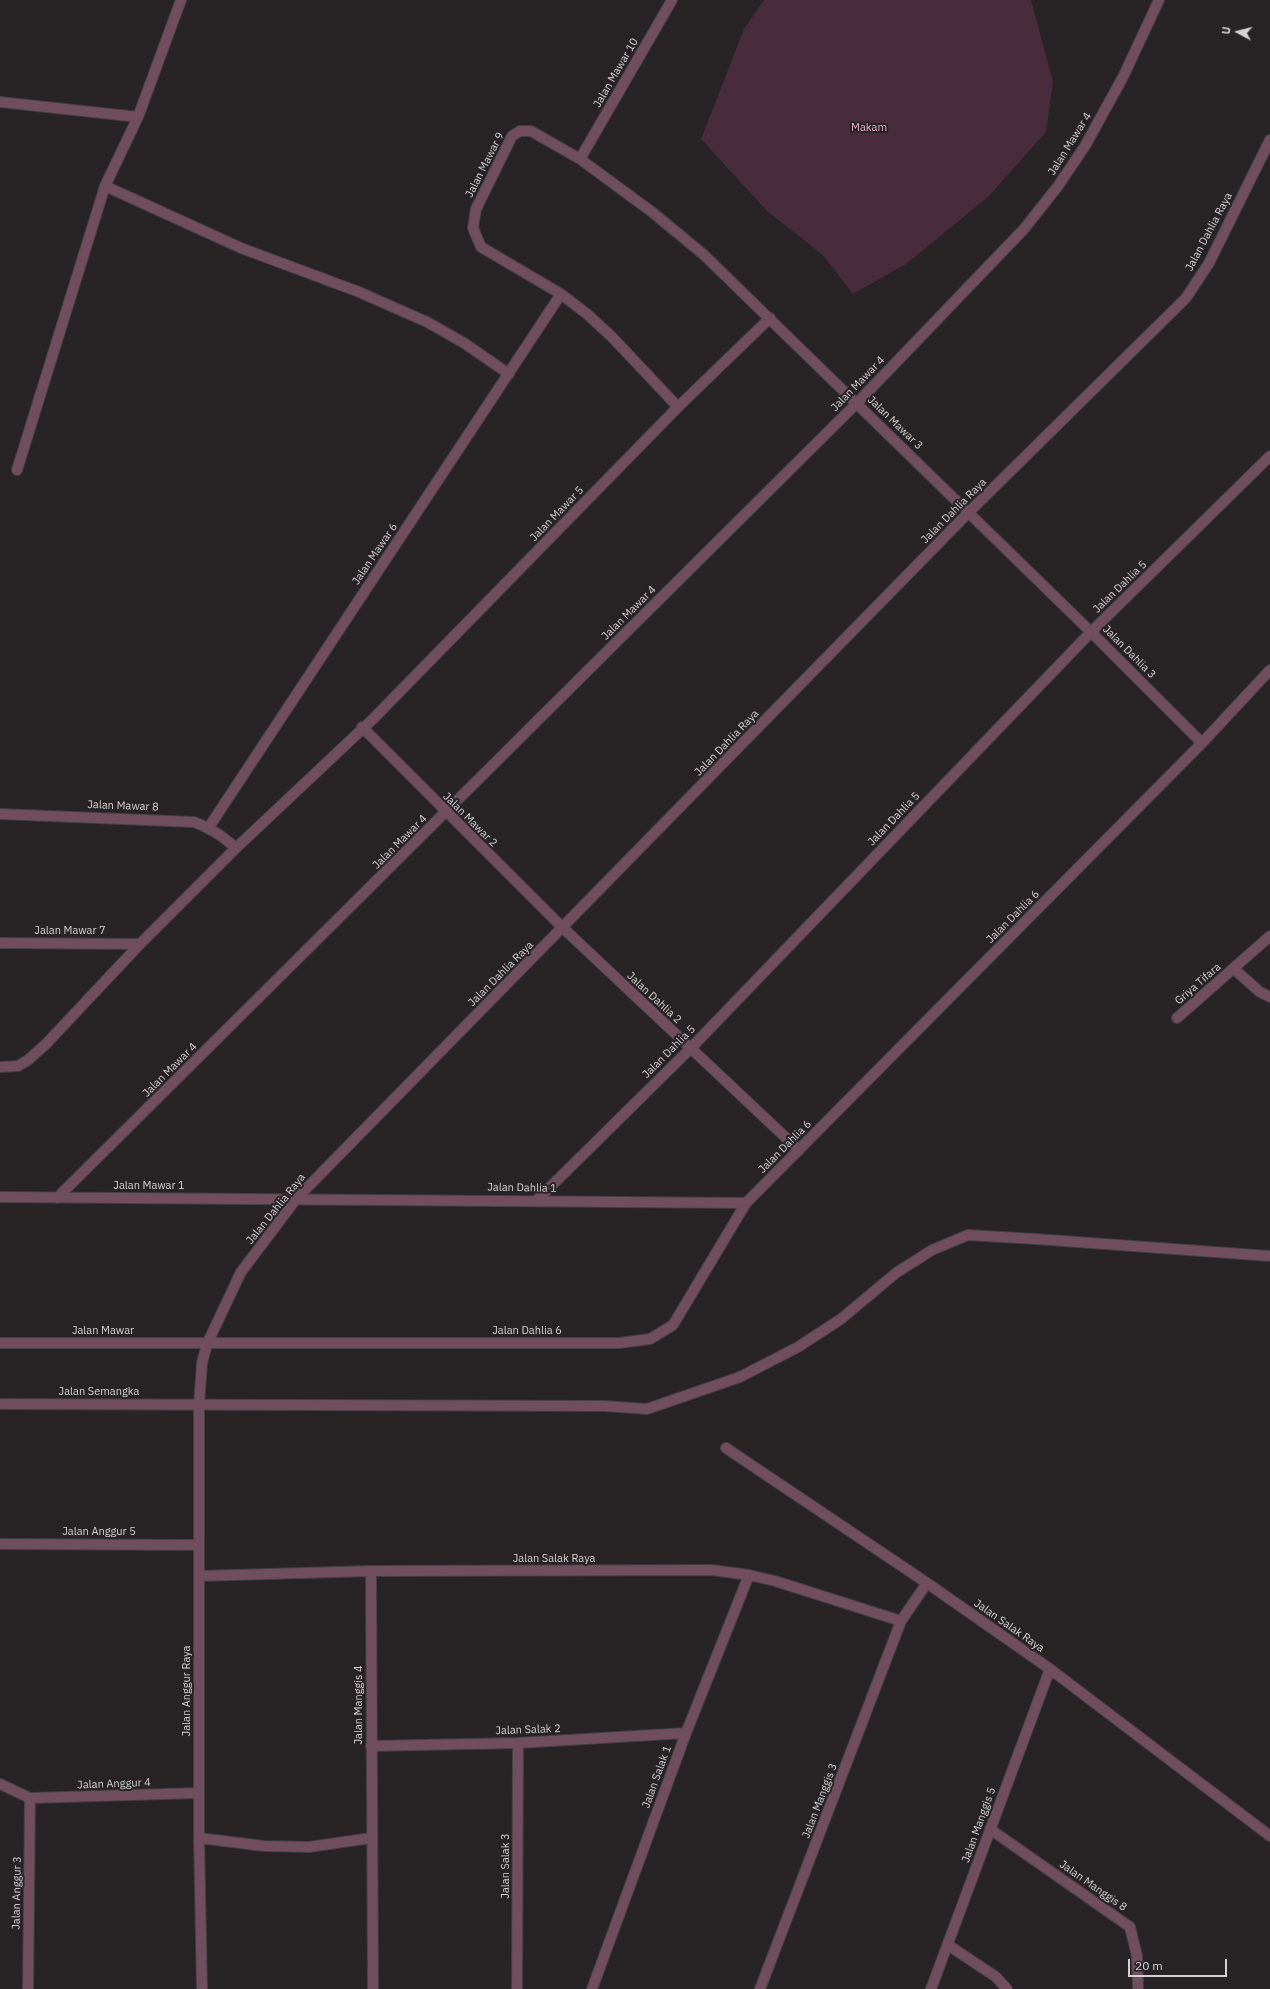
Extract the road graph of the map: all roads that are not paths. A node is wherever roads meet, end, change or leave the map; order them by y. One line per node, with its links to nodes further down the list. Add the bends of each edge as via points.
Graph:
1 (181, 0): 5 (street)
2 (672, 0): 7 (street, Jalan Mawar 10)
3 (1159, 0): 12 (street, Jalan Mawar 4, via 1123,77 1085,146 1058,186 1024,229)
4 (0, 102): 5 (street)
5 (138, 117): 8 (street)
6 (1270, 140): 16 (street, Jalan Dahlia Raya, via 1209,263 1186,298)
7 (580, 159): 9 (street, Jalan Mawar 9, via 531,131 520,131 512,136 476,209 472,228 481,247); 10 (street, Jalan Mawar 9, via 652,212 703,254)
8 (105, 186): 11 (street, via 241,248 359,292 426,322 464,343); 15 (street)
9 (561, 294): 11 (street, Jalan Mawar 6); 13 (street, Jalan Mawar 9, via 610,336)
10 (770, 318): 12 (street, Jalan Mawar 3); 13 (street, Jalan Mawar 5)
11 (509, 374): 23 (street, Jalan Mawar 6)
12 (857, 403): 16 (street, Jalan Mawar 3); 21 (street, Jalan Mawar 4)
13 (678, 407): 19 (street, Jalan Mawar 5, via 373,719)
14 (1270, 456): 17 (street, Jalan Dahlia 5)
15 (17, 470)
16 (969, 512): 17 (street, Jalan Dahlia 3); 25 (street, Jalan Dahlia Raya)
17 (1091, 632): 20 (street, Jalan Dahlia 3); 32 (street, Jalan Dahlia 5)
18 (1270, 670): 20 (street, Jalan Dahlia 6)
19 (362, 727): 21 (street, Jalan Mawar 2); 24 (street, Jalan Mawar 5)
20 (1202, 743): 34 (street, Jalan Dahlia 6)
21 (447, 813): 25 (street, Jalan Mawar 2); 36 (street, Jalan Mawar 4)
22 (0, 814): 23 (street, Jalan Mawar 8, via 181,820)
23 (209, 827): 24 (street, Jalan Mawar 8)
24 (236, 848): 28 (street, Jalan Mawar 5)
25 (563, 928): 32 (street, Jalan Dahlia 2); 37 (street, Jalan Dahlia Raya)
26 (1270, 936): 29 (street, Griya Tifara)
27 (0, 943): 28 (street, Jalan Mawar 7)
28 (140, 944): 33 (street, Jalan Mawar 5, via 28,1060 18,1066)
29 (1234, 969): 30 (street, Griya Tifara, via 1260,992); 31 (street, Griya Tifara)
30 (1270, 997)
31 (1178, 1018)
32 (690, 1049): 34 (street, Jalan Dahlia 2); 38 (street, Jalan Dahlia 5)
33 (0, 1067)
34 (799, 1150): 39 (street, Jalan Dahlia 6)
35 (0, 1197): 36 (street, Jalan Mawar 1)
36 (57, 1198): 37 (street, Jalan Mawar 1)
37 (297, 1198): 38 (street, Jalan Dahlia 1); 42 (street, Jalan Dahlia Raya, via 241,1272)
38 (536, 1200): 39 (street, Jalan Dahlia 1)
39 (746, 1203): 42 (street, Jalan Dahlia 6, via 673,1325 650,1340 611,1343)
40 (1270, 1256): 45 (street, Jalan Semangka, via 968,1235 932,1250 896,1274 841,1319 798,1347 740,1377 647,1409 605,1406)
41 (0, 1343): 42 (street, Jalan Mawar)
42 (207, 1344): 43 (street, Jalan Dahlia Raya, via 202,1362)
43 (200, 1394): 45 (street, Jalan Anggur Raya)
44 (0, 1404): 45 (street, Jalan Semangka)
45 (199, 1405): 48 (street, Jalan Anggur Raya)
46 (726, 1448): 52 (street, Jalan Salak Raya)
47 (0, 1544): 48 (street, Jalan Anggur 5)
48 (199, 1545): 51 (street, Jalan Anggur Raya)
49 (371, 1571): 50 (street, Jalan Salak Raya, via 712,1570); 51 (street, Jalan Salak Raya); 57 (street, Jalan Manggis 4)
50 (749, 1574): 53 (street, Jalan Salak Raya); 55 (street, Jalan Salak 1)
51 (199, 1576): 59 (street, Jalan Anggur Raya)
52 (927, 1583): 53 (street, Jalan Manggis 3); 54 (street, Jalan Salak Raya)
53 (901, 1621): 71 (street, Jalan Manggis 3)
54 (1050, 1669): 61 (street, Jalan Manggis 5); 62 (street, Jalan Salak Raya)
55 (686, 1733): 56 (street, Jalan Salak 2); 70 (street, Jalan Salak 1)
56 (518, 1743): 57 (street, Jalan Salak 2); 69 (street, Jalan Salak 3)
57 (372, 1746): 64 (street, Jalan Manggis 4)
58 (0, 1784): 60 (street)
59 (199, 1793): 60 (street, Jalan Anggur 4); 63 (street, Jalan Anggur Raya)
60 (30, 1798): 66 (street, Jalan Anggur 3)
61 (990, 1829): 65 (street, Jalan Manggis 5); 74 (street, Jalan Manggis 8, via 1130,1927 1137,1956)
62 (1270, 1836)
63 (199, 1838): 64 (street, via 264,1846 308,1847); 67 (street, Jalan Anggur Raya)
64 (371, 1838): 68 (street, Jalan Manggis 4)
65 (948, 1945): 72 (street, Jalan Manggis 5); 73 (street, via 996,1977)
66 (28, 1989)
67 (202, 1989)
68 (373, 1989)
69 (518, 1989)
70 (592, 1989)
71 (760, 1989)
72 (931, 1989)
73 (1007, 1989)
74 (1138, 1989)

